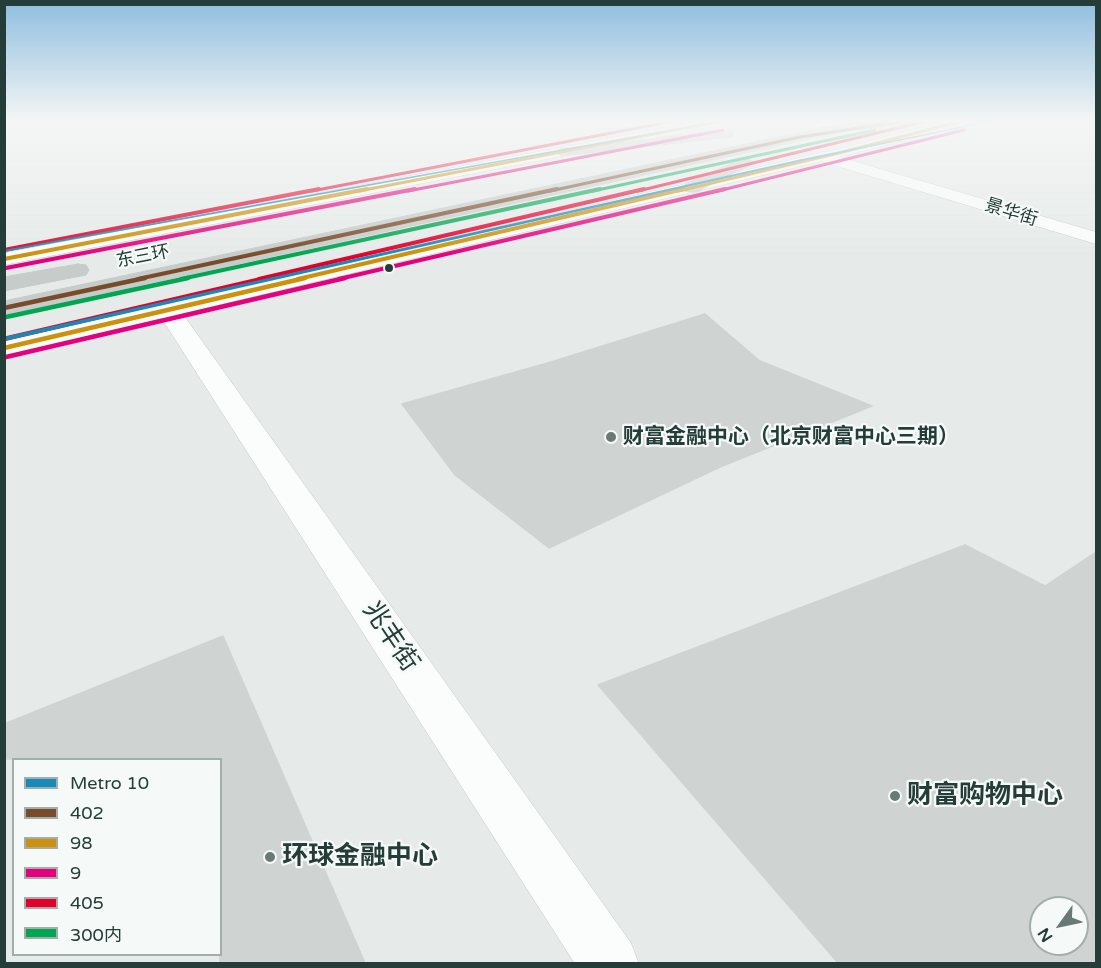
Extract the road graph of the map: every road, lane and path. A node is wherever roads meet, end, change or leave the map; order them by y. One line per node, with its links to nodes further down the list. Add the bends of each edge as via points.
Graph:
1 (487, 166): 11 (street)
2 (590, 166): 12 (highway, 东三环)
3 (651, 166): 13 (highway, 东三环)
4 (731, 166): 8 (highway)
5 (784, 166): 8 (street)
6 (867, 166): 10 (street, 景华街)
7 (872, 166): 9 (street, 景华街)
8 (691, 188): 13 (street)
9 (1096, 228)
10 (1096, 238)
11 (4, 259)
12 (4, 284)
13 (163, 294): 14 (highway, 东三环); 15 (street); 16 (street, 兆丰街)
14 (4, 308)
15 (4, 348)
16 (610, 963)

